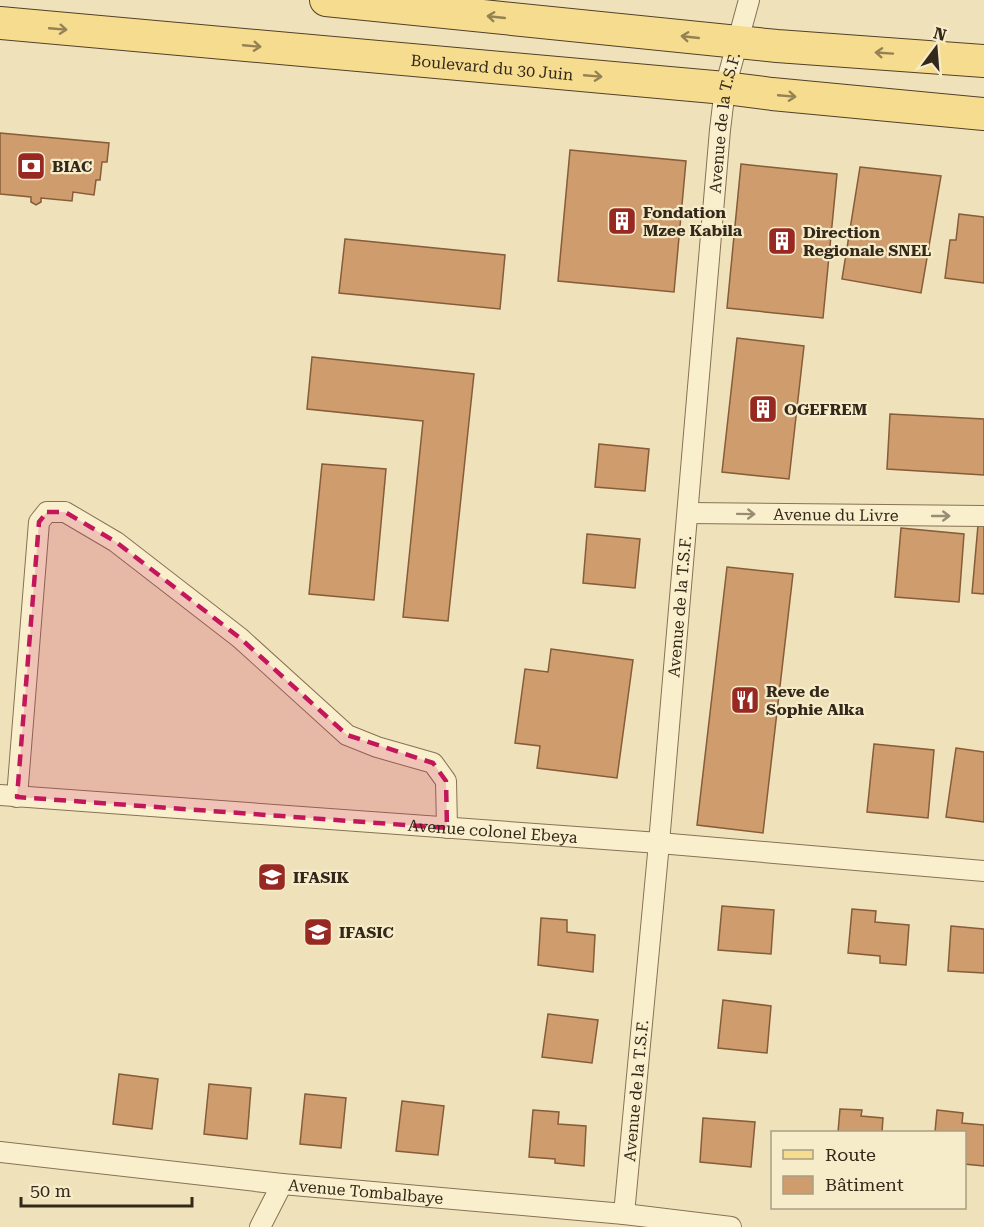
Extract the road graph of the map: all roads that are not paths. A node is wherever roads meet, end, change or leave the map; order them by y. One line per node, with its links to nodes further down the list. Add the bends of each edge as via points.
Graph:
1 (326, 0): 4 (main road, one-way to 1)
2 (749, 0): 4 (street, Avenue de la T.S.F.)
3 (0, 23): 6 (main road, Boulevard du 30 Juin, one-way to 6)
4 (737, 41): 5 (main road, one-way to 4); 6 (street, Avenue de la T.S.F.)
5 (984, 61)
6 (725, 88): 7 (main road, Boulevard du 30 Juin, one-way to 7); 8 (street, Avenue de la T.S.F.)
7 (984, 114)
8 (688, 513): 9 (street, Avenue du Livre, one-way to 9); 12 (street, Avenue de la T.S.F.)
9 (984, 516)
10 (8, 796): 11 (street, Avenue colonel Ebeya); 11 (street, via 39,522 47,512 65,512 116,542 240,638 347,735 433,763 446,781)
11 (447, 828): 12 (street, Avenue colonel Ebeya)
12 (659, 843): 13 (street, Avenue colonel Ebeya); 16 (street, Avenue de la T.S.F.)
13 (984, 871)
14 (0, 1152): 15 (street, Avenue Tombalbaye)
15 (282, 1184): 16 (street, Avenue Tombalbaye); 17 (street)
16 (624, 1214): 18 (street, Avenue Tombalbaye)
17 (260, 1227)
18 (731, 1227)

